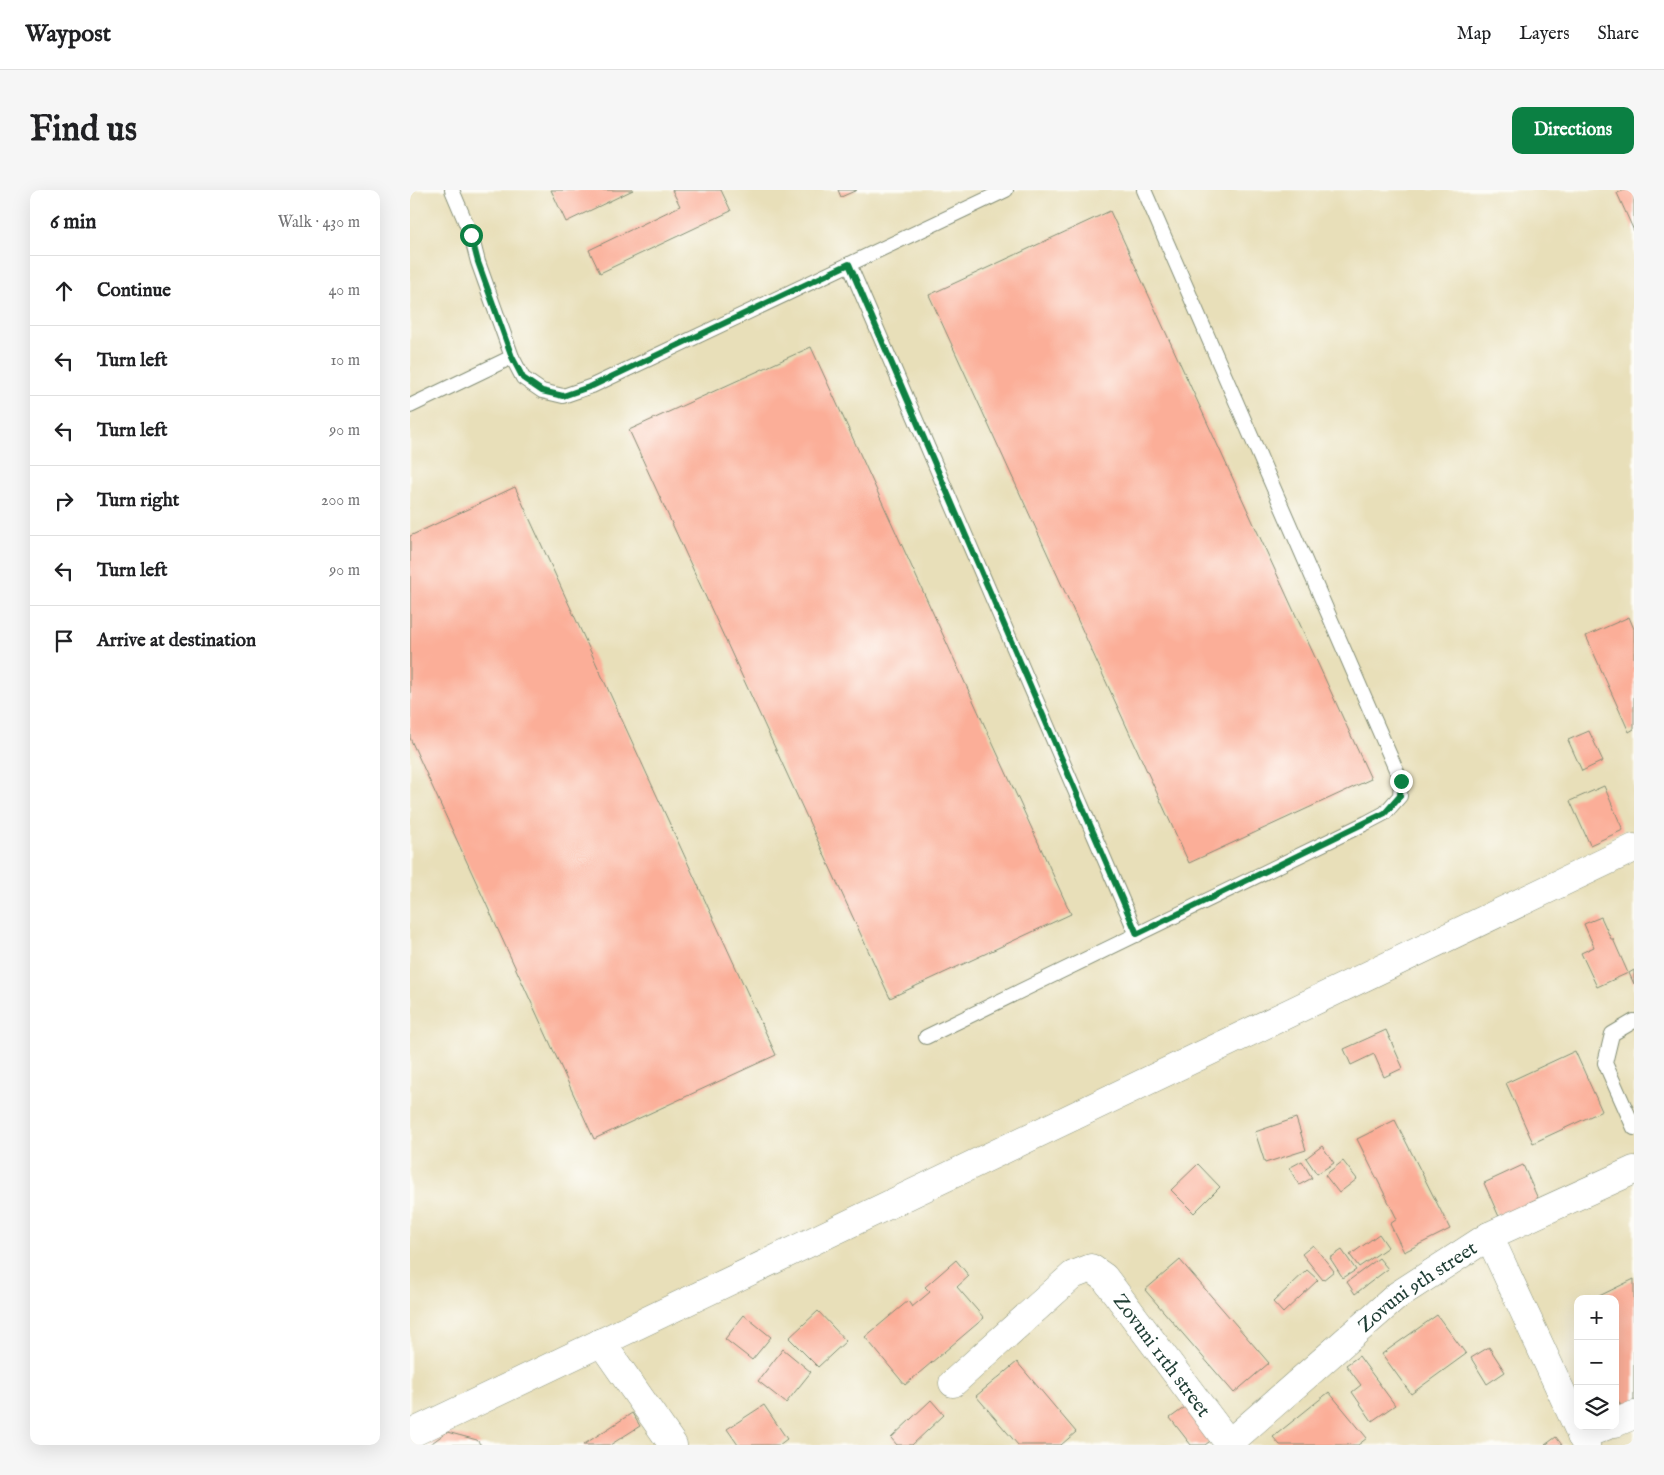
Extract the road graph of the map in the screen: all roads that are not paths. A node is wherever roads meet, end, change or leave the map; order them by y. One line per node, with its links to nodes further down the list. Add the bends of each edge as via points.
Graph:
1 (452, 190): 5 (lane, via 471,235)
2 (1006, 190): 4 (lane)
3 (1144, 190): 8 (lane, via 1401,781 1400,796 1385,813)
4 (849, 264): 5 (lane, via 592,386 563,396 542,391 523,378); 8 (lane)
5 (512, 357): 6 (lane)
6 (410, 406)
7 (1632, 853): 14 (street)
8 (1137, 934): 10 (lane)
9 (1634, 1021): 11 (lane, via 1612,1034 1605,1062)
10 (926, 1037)
11 (1634, 1128)
12 (1634, 1170): 13 (street, Zovuni 9th street)
13 (1489, 1236): 19 (street); 21 (street, Zovuni 9th street, via 1398,1295)
14 (601, 1342): 18 (street); 20 (street)
15 (953, 1383): 21 (street, Zovuni 11th street, via 1073,1275 1091,1268 1104,1277)
16 (1634, 1415): 17 (street)
17 (1619, 1421)
18 (410, 1434)
19 (1591, 1436)
20 (674, 1445)
21 (1228, 1445)

